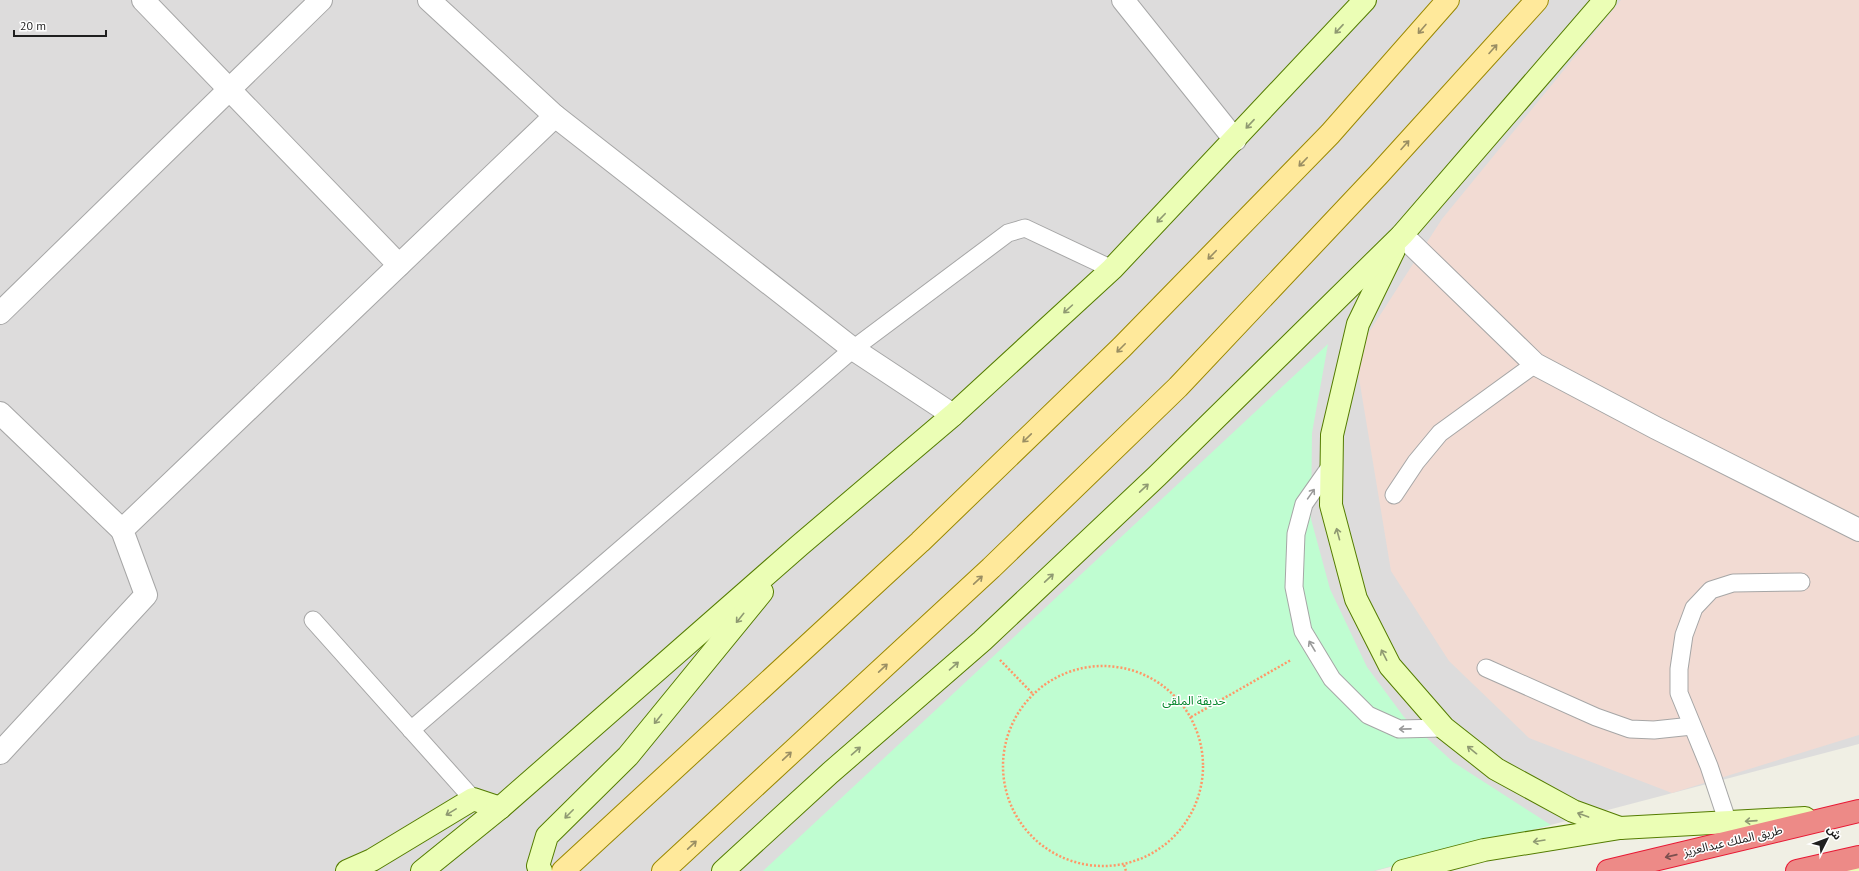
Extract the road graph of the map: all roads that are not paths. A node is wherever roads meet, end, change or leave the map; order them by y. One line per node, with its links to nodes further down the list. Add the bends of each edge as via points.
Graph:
1 (143, 0): 11 (street)
2 (321, 0): 11 (street)
3 (429, 0): 12 (street)
4 (1123, 0): 13 (street)
5 (1366, 0): 13 (main road, one-way to 13)
6 (1448, 0): 45 (main road, one-way to 45, via 1330,134 1122,347 920,542)
7 (1537, 0): 46 (main road, one-way to 7, via 991,568 1178,387 1379,174)
8 (1605, 0): 10 (main road)
9 (1617, 0): 10 (street)
10 (1582, 28): 14 (main road)
11 (230, 89): 15 (street); 17 (street)
12 (555, 116): 15 (street); 18 (street)
13 (1235, 140): 16 (main road, one-way to 16)
14 (1402, 235): 19 (street); 22 (main road, via 1358,324 1332,435); 34 (main road, one-way to 14, via 982,641 1157,476)
15 (399, 265): 24 (street)
16 (1112, 269): 18 (lane, via 1025,228 1008,233); 21 (main road, one-way to 21)
17 (0, 313)
18 (853, 349): 21 (street); 32 (lane)
19 (1535, 364): 23 (lane, via 1440,433); 25 (street)
20 (0, 413): 24 (street)
21 (953, 415): 26 (main road)
22 (1332, 464): 31 (main road, one-way to 22, via 1390,666 1356,599 1331,505); 31 (lane, one-way to 22, via 1399,729 1368,715 1332,679 1303,631 1294,587 1296,534 1304,504)
23 (1394, 495)
24 (122, 530): 33 (street, via 146,595)
25 (1859, 530)
26 (800, 545): 36 (main road); 44 (main road, one-way to 44, via 628,756 547,836 538,866)
27 (1801, 582): 30 (lane, via 1733,583 1711,590 1694,608 1684,635 1679,669 1679,693)
28 (312, 620): 32 (lane)
29 (1486, 668): 30 (lane, via 1596,718 1630,729 1654,730)
30 (1692, 726): 38 (lane, via 1709,766)
31 (1444, 728): 39 (main road, one-way to 31, via 1573,811 1496,769)
32 (411, 730): 35 (lane)
33 (0, 753)
34 (830, 773): 47 (main road); 48 (main road)
35 (473, 799): 36 (main road); 42 (main road, one-way to 42, via 372,860)
36 (500, 808): 43 (main road)
37 (1853, 813): 38 (main road, one-way to 38); 50 (highway, طريق الملك عبدالعزيز, one-way to 50)
38 (1728, 823): 39 (main road)
39 (1620, 828): 49 (main road, one-way to 49, via 1484,850)
40 (1859, 857): 51 (highway)
41 (1859, 868): 52 (main road)
42 (347, 871)
43 (422, 871)
44 (540, 871)
45 (563, 871)
46 (663, 871)
47 (710, 871)
48 (723, 871)
49 (1402, 871)
50 (1608, 871)
51 (1797, 871)
52 (1849, 871)

